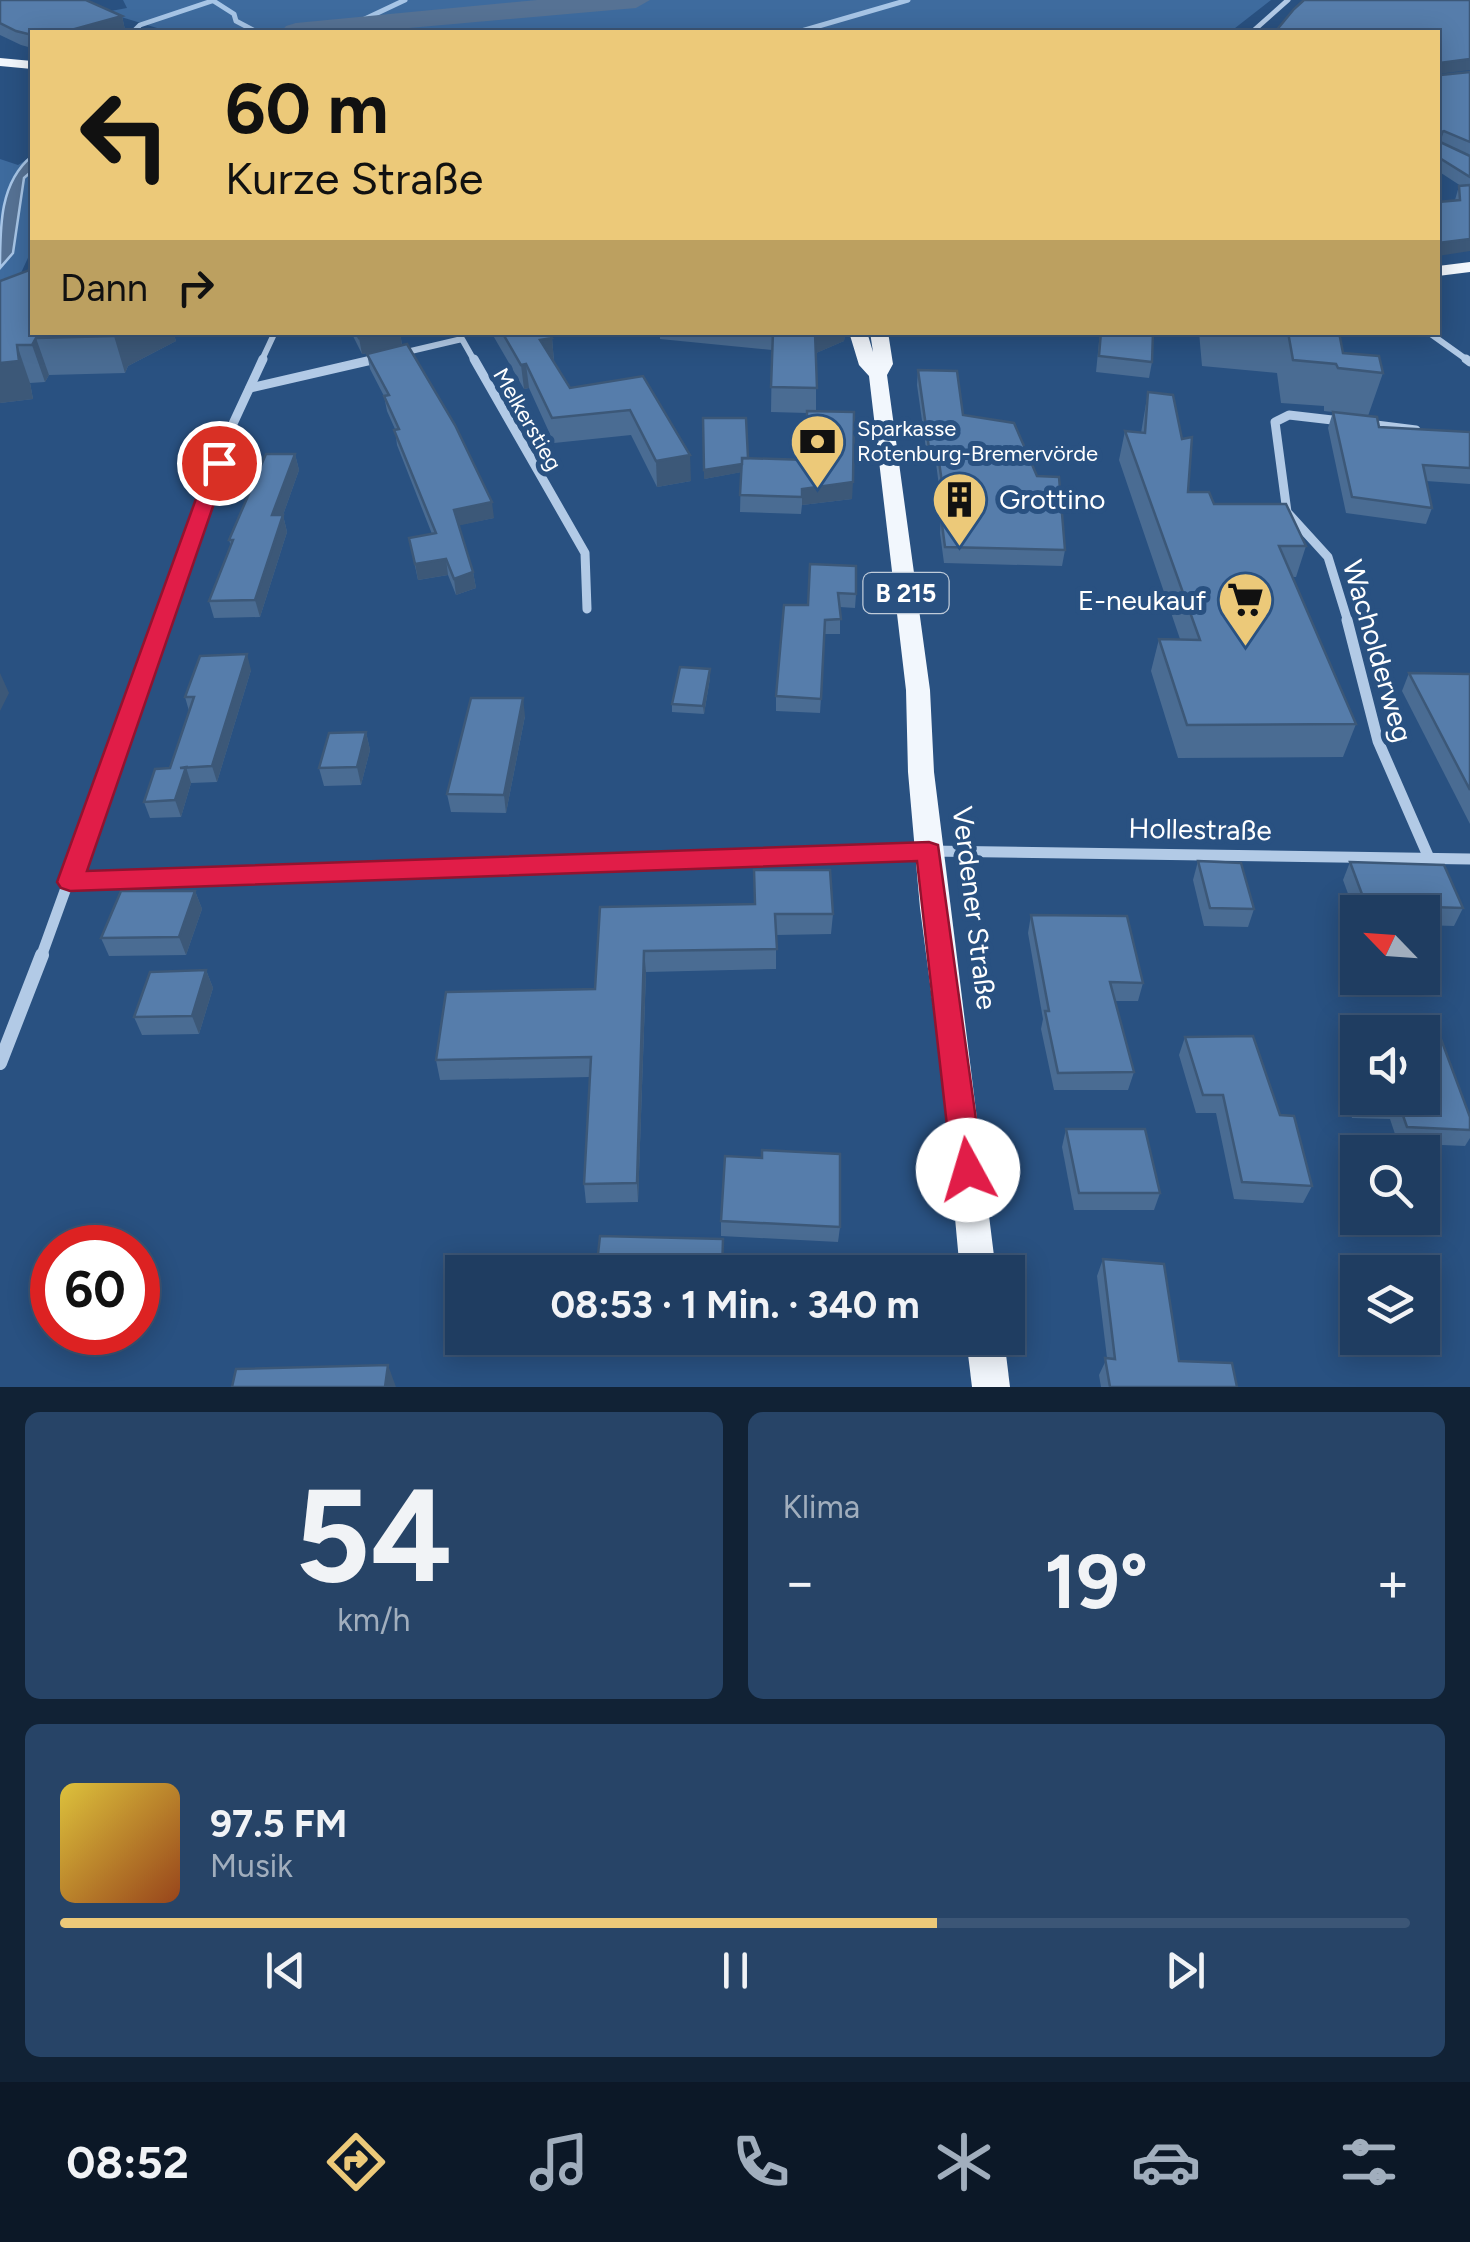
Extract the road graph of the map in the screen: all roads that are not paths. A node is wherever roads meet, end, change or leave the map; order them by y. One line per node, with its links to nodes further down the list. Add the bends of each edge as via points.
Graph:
1 (1288, 0): 2 (street)
2 (1254, 30)
3 (0, 62): 4 (main road)
4 (30, 65)
5 (1470, 267): 6 (main road)
6 (1440, 271)
7 (273, 335): 13 (street)
8 (859, 335): 12 (main road, Verdener Straße / B 215, via 868,366)
9 (879, 335): 12 (main road, Verdener Straße / B 215, via 884,364)
10 (1432, 335): 11 (street)
11 (1470, 362)
12 (878, 375): 16 (main road, Verdener Straße / B 215, via 918,690)
13 (250, 388): 15 (street, Melkerstieg, via 462,338 585,553); 19 (street)
14 (1434, 432): 17 (street, Wacholderweg, via 1289,415 1275,422 1287,512 1328,558 1378,740)
15 (587, 609)
16 (929, 851): 17 (street, Hollestraße); 19 (street, Hollestraße); 21 (main road, Verdener Straße / B 215)
17 (1429, 858): 18 (street, Hollestraße)
18 (1470, 859)
19 (70, 882): 20 (street)
20 (0, 1064)
21 (976, 1255)
22 (987, 1355): 23 (main road)
23 (991, 1387)

